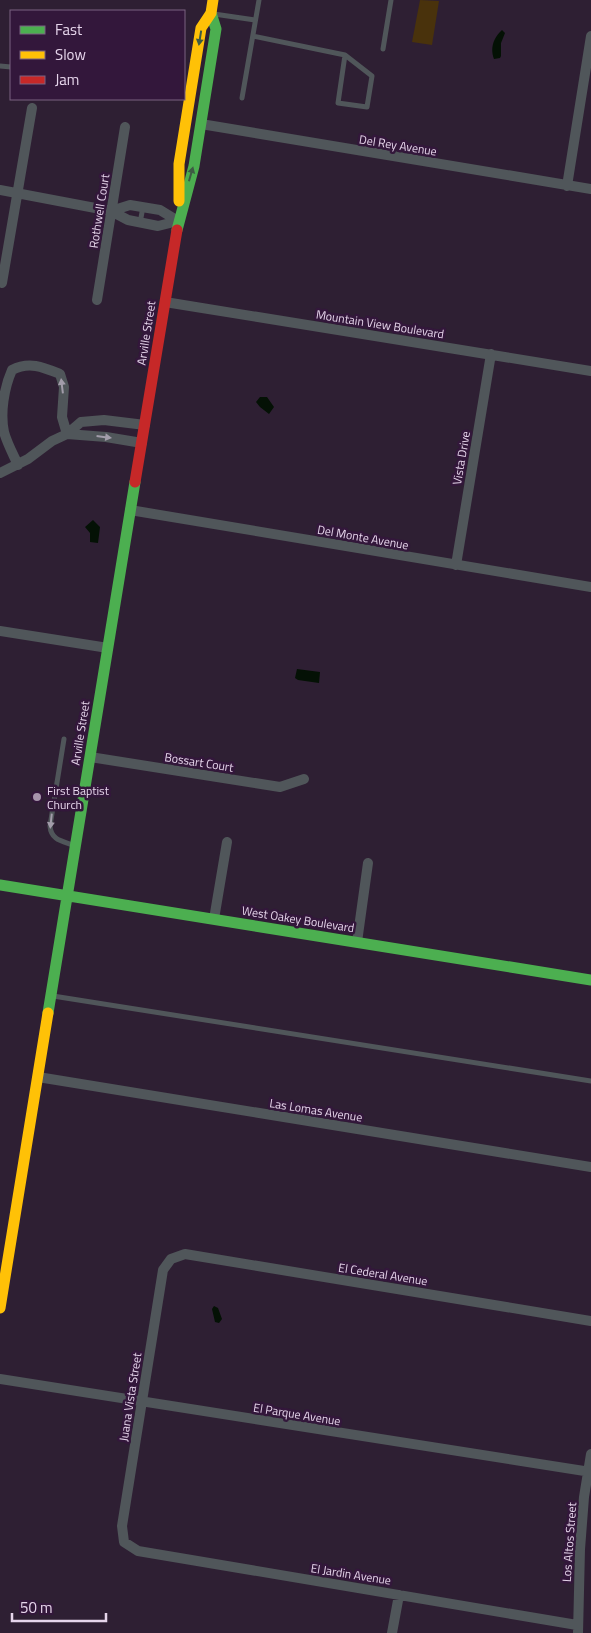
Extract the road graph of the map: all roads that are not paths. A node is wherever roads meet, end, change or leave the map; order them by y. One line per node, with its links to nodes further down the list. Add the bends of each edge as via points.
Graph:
1 (213, 0): 4 (street, Arville Street)
2 (259, 0): 5 (lane)
3 (391, 0): 8 (lane)
4 (211, 13): 5 (lane); 10 (street, Arville Street, via 216,29); 11 (street, Arville Street, one-way to 11, via 201,28)
5 (255, 20): 6 (lane)
6 (253, 36): 9 (lane); 12 (lane)
7 (591, 36): 17 (street)
8 (383, 49)
9 (345, 54): 9 (lane, via 372,76 367,107 338,103)
10 (212, 55): 11 (street); 14 (street, Arville Street)
11 (191, 65): 16 (street, Arville Street)
12 (242, 98)
13 (32, 108): 20 (street)
14 (201, 124): 16 (street); 17 (street, Del Rey Avenue); 23 (street, Arville Street, one-way to 14, via 194,166)
15 (125, 127): 22 (street, Rothwell Court)
16 (184, 135): 23 (street, Arville Street, via 179,164)
17 (567, 186): 19 (street, Del Rey Avenue)
18 (0, 190): 20 (street)
19 (591, 190)
20 (17, 194): 22 (street); 25 (street)
21 (143, 207): 22 (street, via 130,205); 23 (street, via 160,210); 24 (lane)
22 (112, 211): 24 (street); 26 (street, Rothwell Court)
23 (178, 221): 24 (street, via 158,226); 27 (street, Arville Street)
24 (140, 223)
25 (2, 283)
26 (97, 300)
27 (165, 302): 28 (street, Mountain View Boulevard); 30 (street, Arville Street)
28 (491, 354): 29 (street, Mountain View Boulevard); 36 (street, Vista Drive)
29 (591, 371)
30 (145, 426): 31 (street, via 92,420 81,422); 32 (street, Arville Street)
31 (67, 434): 32 (street, one-way to 32); 33 (street); 33 (street, one-way to 33, via 62,416 64,387 60,374 22,365 12,370 1,417 3,431)
32 (142, 443): 35 (street, Arville Street)
33 (18, 465): 34 (street)
34 (0, 473)
35 (130, 510): 36 (street, Del Monte Avenue); 39 (street, Arville Street)
36 (456, 565): 37 (street, Del Monte Avenue)
37 (591, 587)
38 (0, 631): 39 (street)
39 (108, 648): 41 (street, Arville Street)
40 (64, 739): 44 (lane, one-way to 44, via 50,832 56,839)
41 (90, 757): 42 (street, Bossart Court, via 280,787); 44 (street, Arville Street)
42 (304, 779)
43 (227, 842): 48 (street)
44 (75, 846): 47 (street, Arville Street)
45 (368, 863): 49 (street)
46 (0, 884): 47 (street, West Oakey Boulevard)
47 (67, 895): 48 (street, West Oakey Boulevard); 51 (street, Arville Street)
48 (214, 919): 49 (street, West Oakey Boulevard)
49 (357, 942): 50 (street, West Oakey Boulevard)
50 (591, 980)
51 (51, 996): 52 (street, Arville Street); 53 (lane)
52 (38, 1077): 54 (street, Las Lomas Avenue); 56 (street, Arville Street)
53 (591, 1081)
54 (591, 1167)
55 (171, 1259): 57 (street, El Cederal Avenue, via 186,1254); 59 (street, Juana Vista Street, via 163,1270)
56 (0, 1308)
57 (591, 1321)
58 (0, 1379): 59 (street, El Parque Avenue)
59 (142, 1402): 61 (street, El Parque Avenue); 62 (street, Juana Vista Street, via 122,1526)
60 (591, 1454): 61 (street, Los Altos Street)
61 (590, 1472): 64 (street, Los Altos Street, via 584,1497)
62 (124, 1542): 63 (street, El Jardin Avenue, via 138,1551)
63 (399, 1595): 64 (street, El Jardin Avenue); 65 (street)
64 (577, 1629)
65 (392, 1633)

